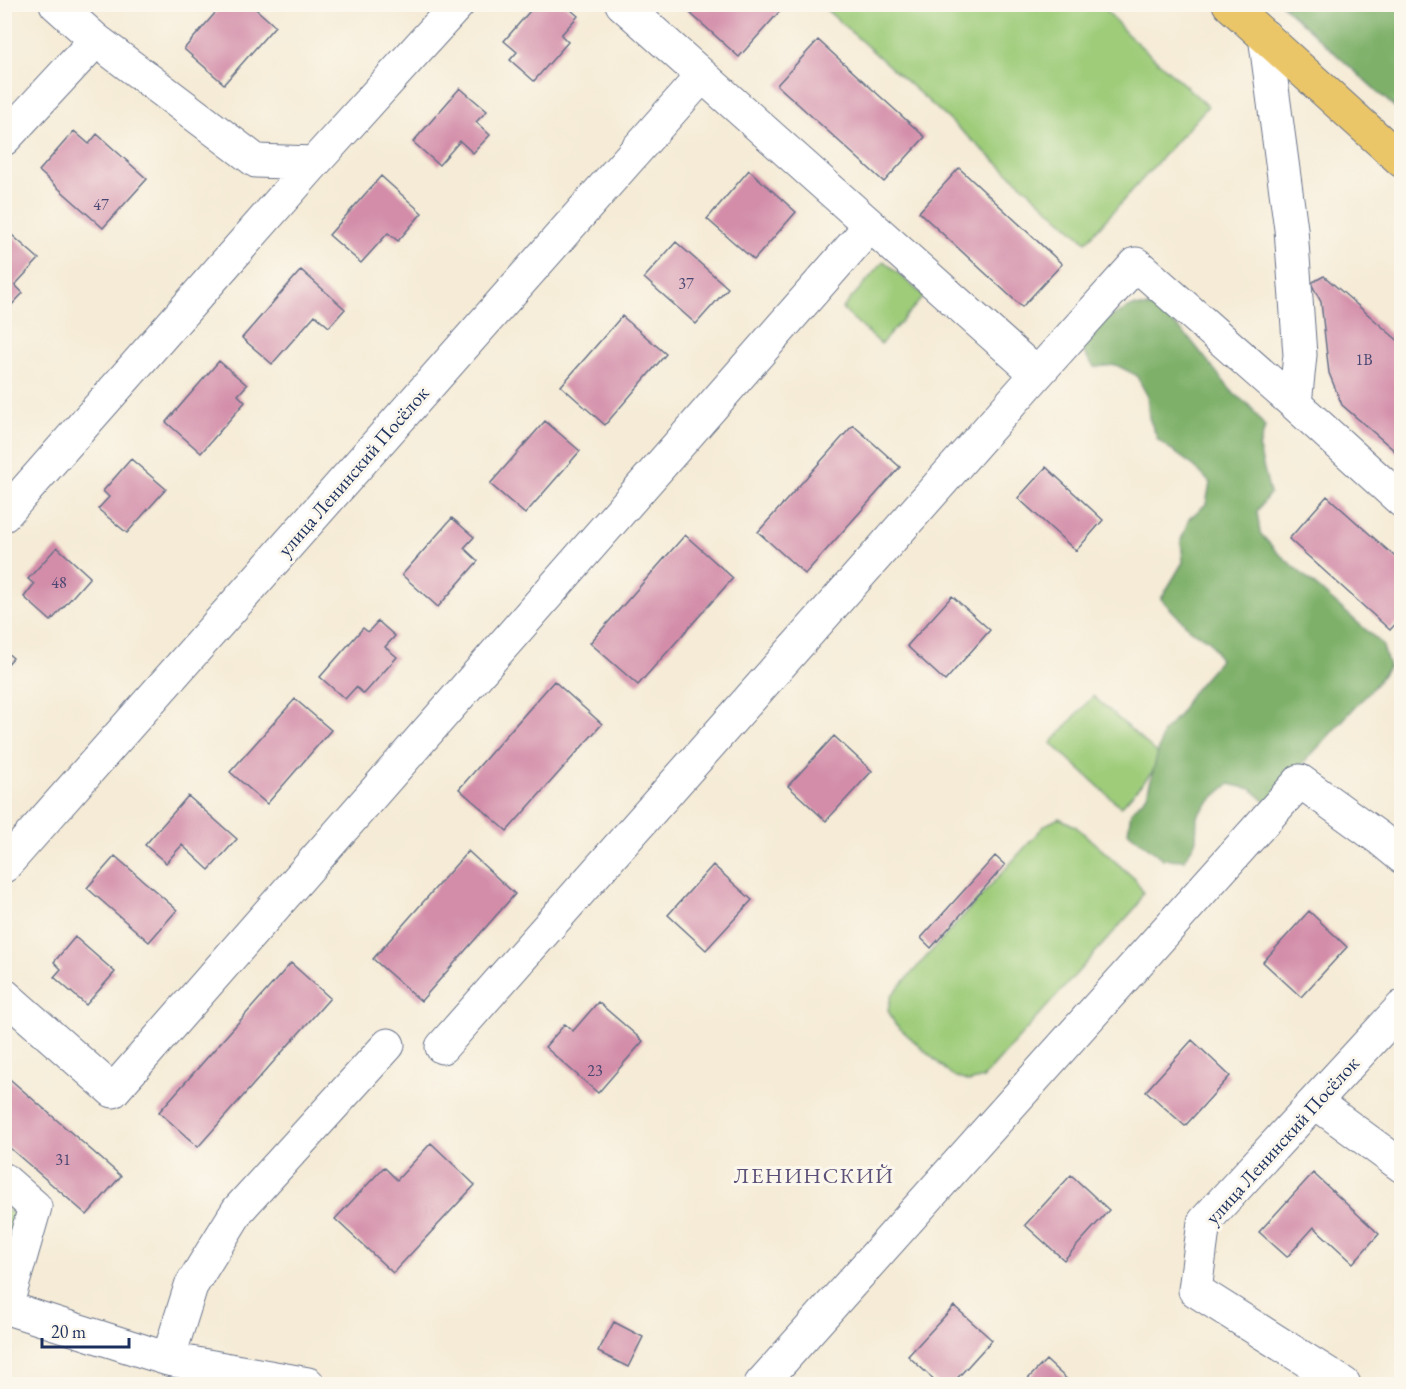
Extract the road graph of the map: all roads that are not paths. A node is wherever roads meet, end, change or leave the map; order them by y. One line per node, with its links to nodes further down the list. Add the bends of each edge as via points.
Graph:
1 (56, 4): 6 (street)
2 (458, 4): 10 (street)
3 (622, 4): 7 (street)
4 (1229, 4): 5 (main road)
5 (1265, 36): 9 (main road); 13 (street, via 1291,229 1300,355)
6 (96, 40): 8 (street); 10 (street, via 256,160)
7 (702, 76): 11 (street); 17 (street, улица Ленинский Посёлок)
8 (4, 139)
9 (1401, 161)
10 (314, 163): 15 (street)
11 (870, 226): 12 (street); 18 (street, via 113,1091)
12 (1037, 374): 13 (street, via 1136,264); 21 (street)
13 (1295, 404): 14 (street)
14 (1401, 501)
15 (4, 514)
16 (1401, 857): 28 (street, via 1300,781)
17 (4, 866)
18 (4, 995)
19 (1401, 1007): 22 (street, улица Ленинский Посёлок)
20 (388, 1045): 26 (street, via 238,1210 191,1286)
21 (442, 1047)
22 (1315, 1102): 23 (street); 29 (street, улица Ленинский Посёлок, via 1204,1222 1194,1290)
23 (1401, 1166)
24 (4, 1180): 25 (street, via 35,1207)
25 (5, 1307): 26 (street)
26 (168, 1359): 27 (street)
27 (308, 1384)
28 (761, 1384)
29 (1344, 1384)

